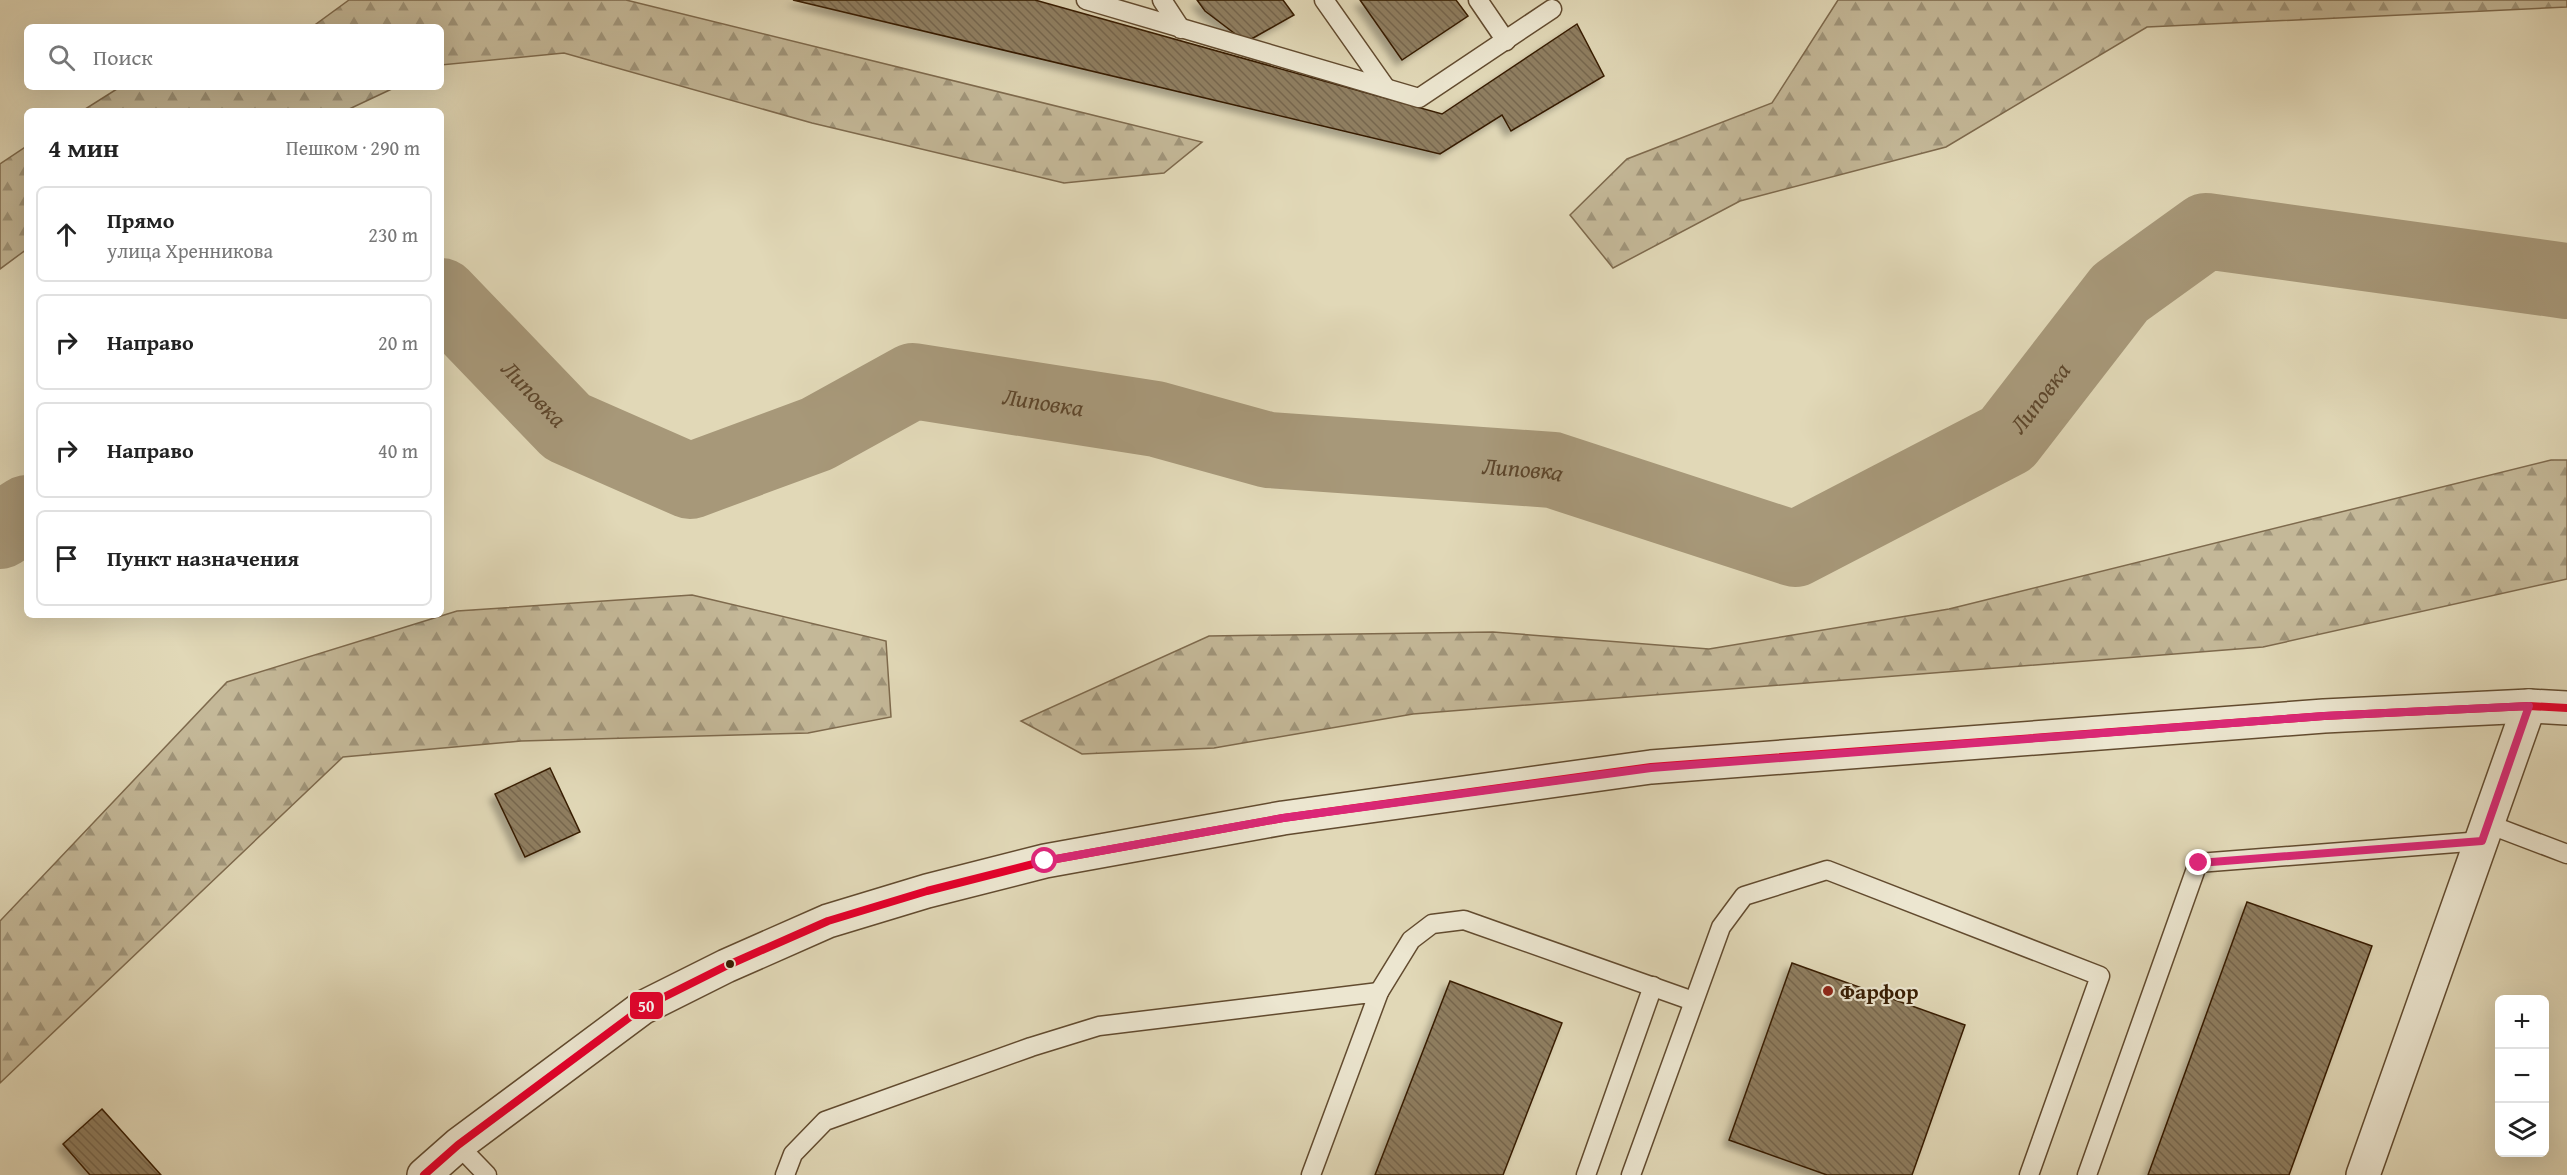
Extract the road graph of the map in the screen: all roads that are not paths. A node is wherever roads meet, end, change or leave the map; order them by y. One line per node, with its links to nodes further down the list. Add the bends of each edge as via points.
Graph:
1 (1086, 0): 6 (lane)
2 (1162, 0): 6 (lane)
3 (1324, 0): 8 (lane)
4 (1478, 0): 7 (lane)
5 (1552, 9): 7 (lane)
6 (1181, 29): 8 (lane)
7 (1506, 41): 8 (lane, via 1419,98)
8 (1386, 88)
9 (2529, 706): 10 (street); 11 (street); 16 (street, via 2312,717 1651,768 1283,818 1045,861 828,921 726,966 642,1008)
10 (2567, 708)
11 (2485, 832): 12 (lane); 24 (lane, via 2199,863); 25 (street)
12 (2567, 854)
13 (1653, 986): 14 (lane, via 1464,920 1432,924 1411,940); 15 (lane); 21 (lane)
14 (1378, 992): 19 (lane, via 1099,1026 1030,1047 825,1121 793,1154); 20 (lane)
15 (1693, 1001): 22 (lane); 23 (lane, via 1721,927 1744,896 1827,870 2100,976)
16 (458, 1145): 17 (street); 18 (lane)
17 (424, 1175)
18 (487, 1175)
19 (785, 1175)
20 (1311, 1175)
21 (1586, 1175)
22 (1630, 1175)
23 (2029, 1175)
24 (2087, 1175)
25 (2364, 1175)

